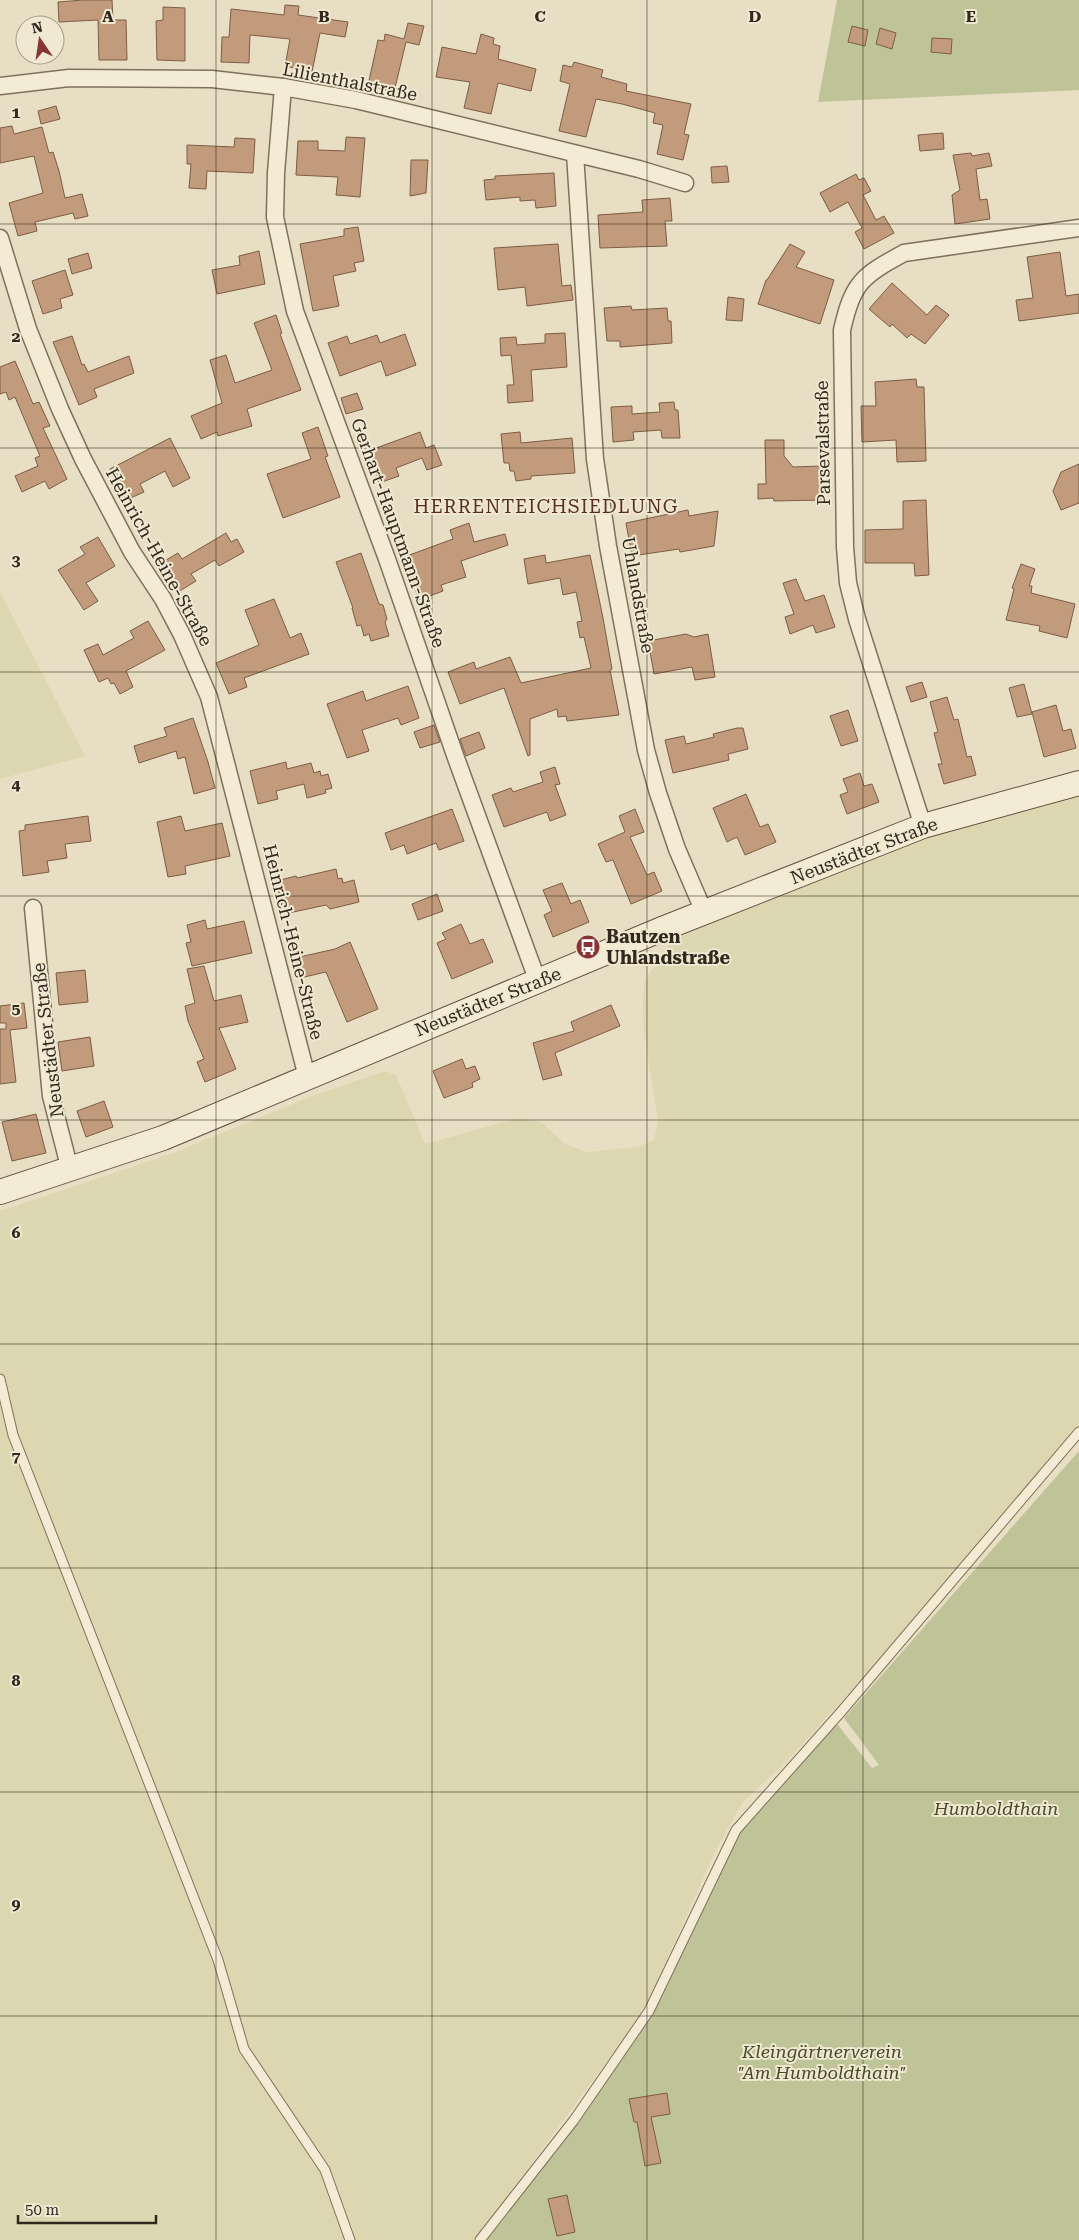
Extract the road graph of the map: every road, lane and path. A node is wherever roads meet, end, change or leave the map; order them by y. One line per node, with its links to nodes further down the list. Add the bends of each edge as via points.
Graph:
1 (0, 86): 2 (street, Lilienthalstraße, via 69,78 212,79)
2 (283, 87): 3 (street, Lilienthalstraße, via 356,100); 11 (street, Gerhart-Hauptmann-Straße, via 275,217 295,311 388,559)
3 (575, 154): 4 (street, Lilienthalstraße); 10 (street, Uhlandstraße, via 595,459 608,546 646,750 677,848)
4 (685, 183)
5 (1079, 228): 8 (street, Parsevalstraße, via 904,253 862,279 848,303 842,330 848,583)
6 (0, 238): 12 (street, Heinrich-Heine-Straße, via 28,329 60,410 132,552 163,599 209,697)
7 (1079, 783): 8 (street, Neustädter Straße)
8 (923, 826): 10 (street, Neustädter Straße)
9 (34, 908): 13 (street, Neustädter Straße, via 51,1096)
10 (704, 912): 11 (street, Neustädter Straße)
11 (538, 982): 12 (street, Neustädter Straße)
12 (307, 1077): 13 (street, Neustädter Straße, via 163,1138)
13 (70, 1170): 14 (street, Neustädter Straße)
14 (0, 1192)
15 (0, 1379): 17 (lane, via 13,1435 218,1960 244,2049 325,2170)
16 (1079, 1432): 18 (lane, via 736,1830 649,2011 574,2120)
17 (350, 2240)
18 (480, 2240)

